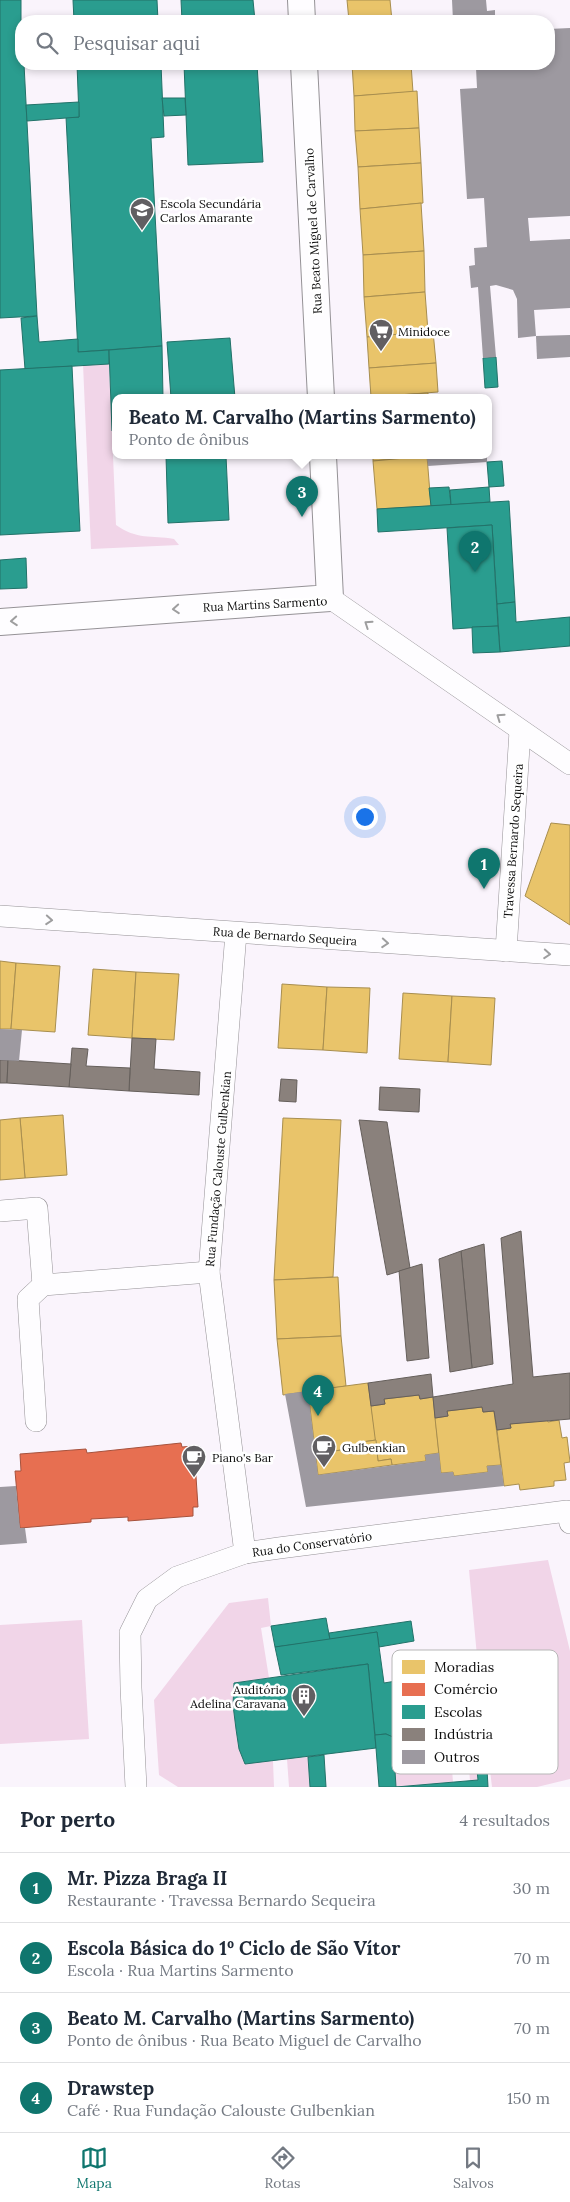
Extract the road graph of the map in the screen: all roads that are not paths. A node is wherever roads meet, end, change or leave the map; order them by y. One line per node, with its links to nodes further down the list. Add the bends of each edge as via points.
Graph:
1 (301, 0): 2 (street)
2 (302, 15)
3 (304, 70): 4 (street, Rua Beato Miguel de Carvalho)
4 (321, 394)
5 (323, 459): 6 (street)
6 (330, 598): 7 (street, Rua Martins Sarmento, one-way to 7); 8 (street, Rua Martins Sarmento, one-way to 6)
7 (0, 622)
8 (520, 731): 9 (street, Rua Martins Sarmento); 12 (street, Travessa Bernardo Sequeira)
9 (570, 764)
10 (0, 916): 11 (street, Rua de Bernardo Sequeira, one-way to 11)
11 (236, 933): 12 (street, Rua de Bernardo Sequeira, one-way to 12); 15 (street, Rua Fundação Calouste Gulbenkian)
12 (506, 951): 13 (street, Rua de Bernardo Sequeira, one-way to 13)
13 (570, 956)
14 (0, 1211): 16 (street, via 37,1208)
15 (209, 1272): 16 (street); 19 (street, Rua Fundação Calouste Gulbenkian)
16 (43, 1285): 17 (street, via 28,1299)
17 (36, 1421)
18 (570, 1523): 19 (street, Rua do Conservatório, via 568,1512)
19 (245, 1553): 20 (street, Rua do Conservatório, via 177,1577 147,1599 130,1633)
20 (136, 1787)

